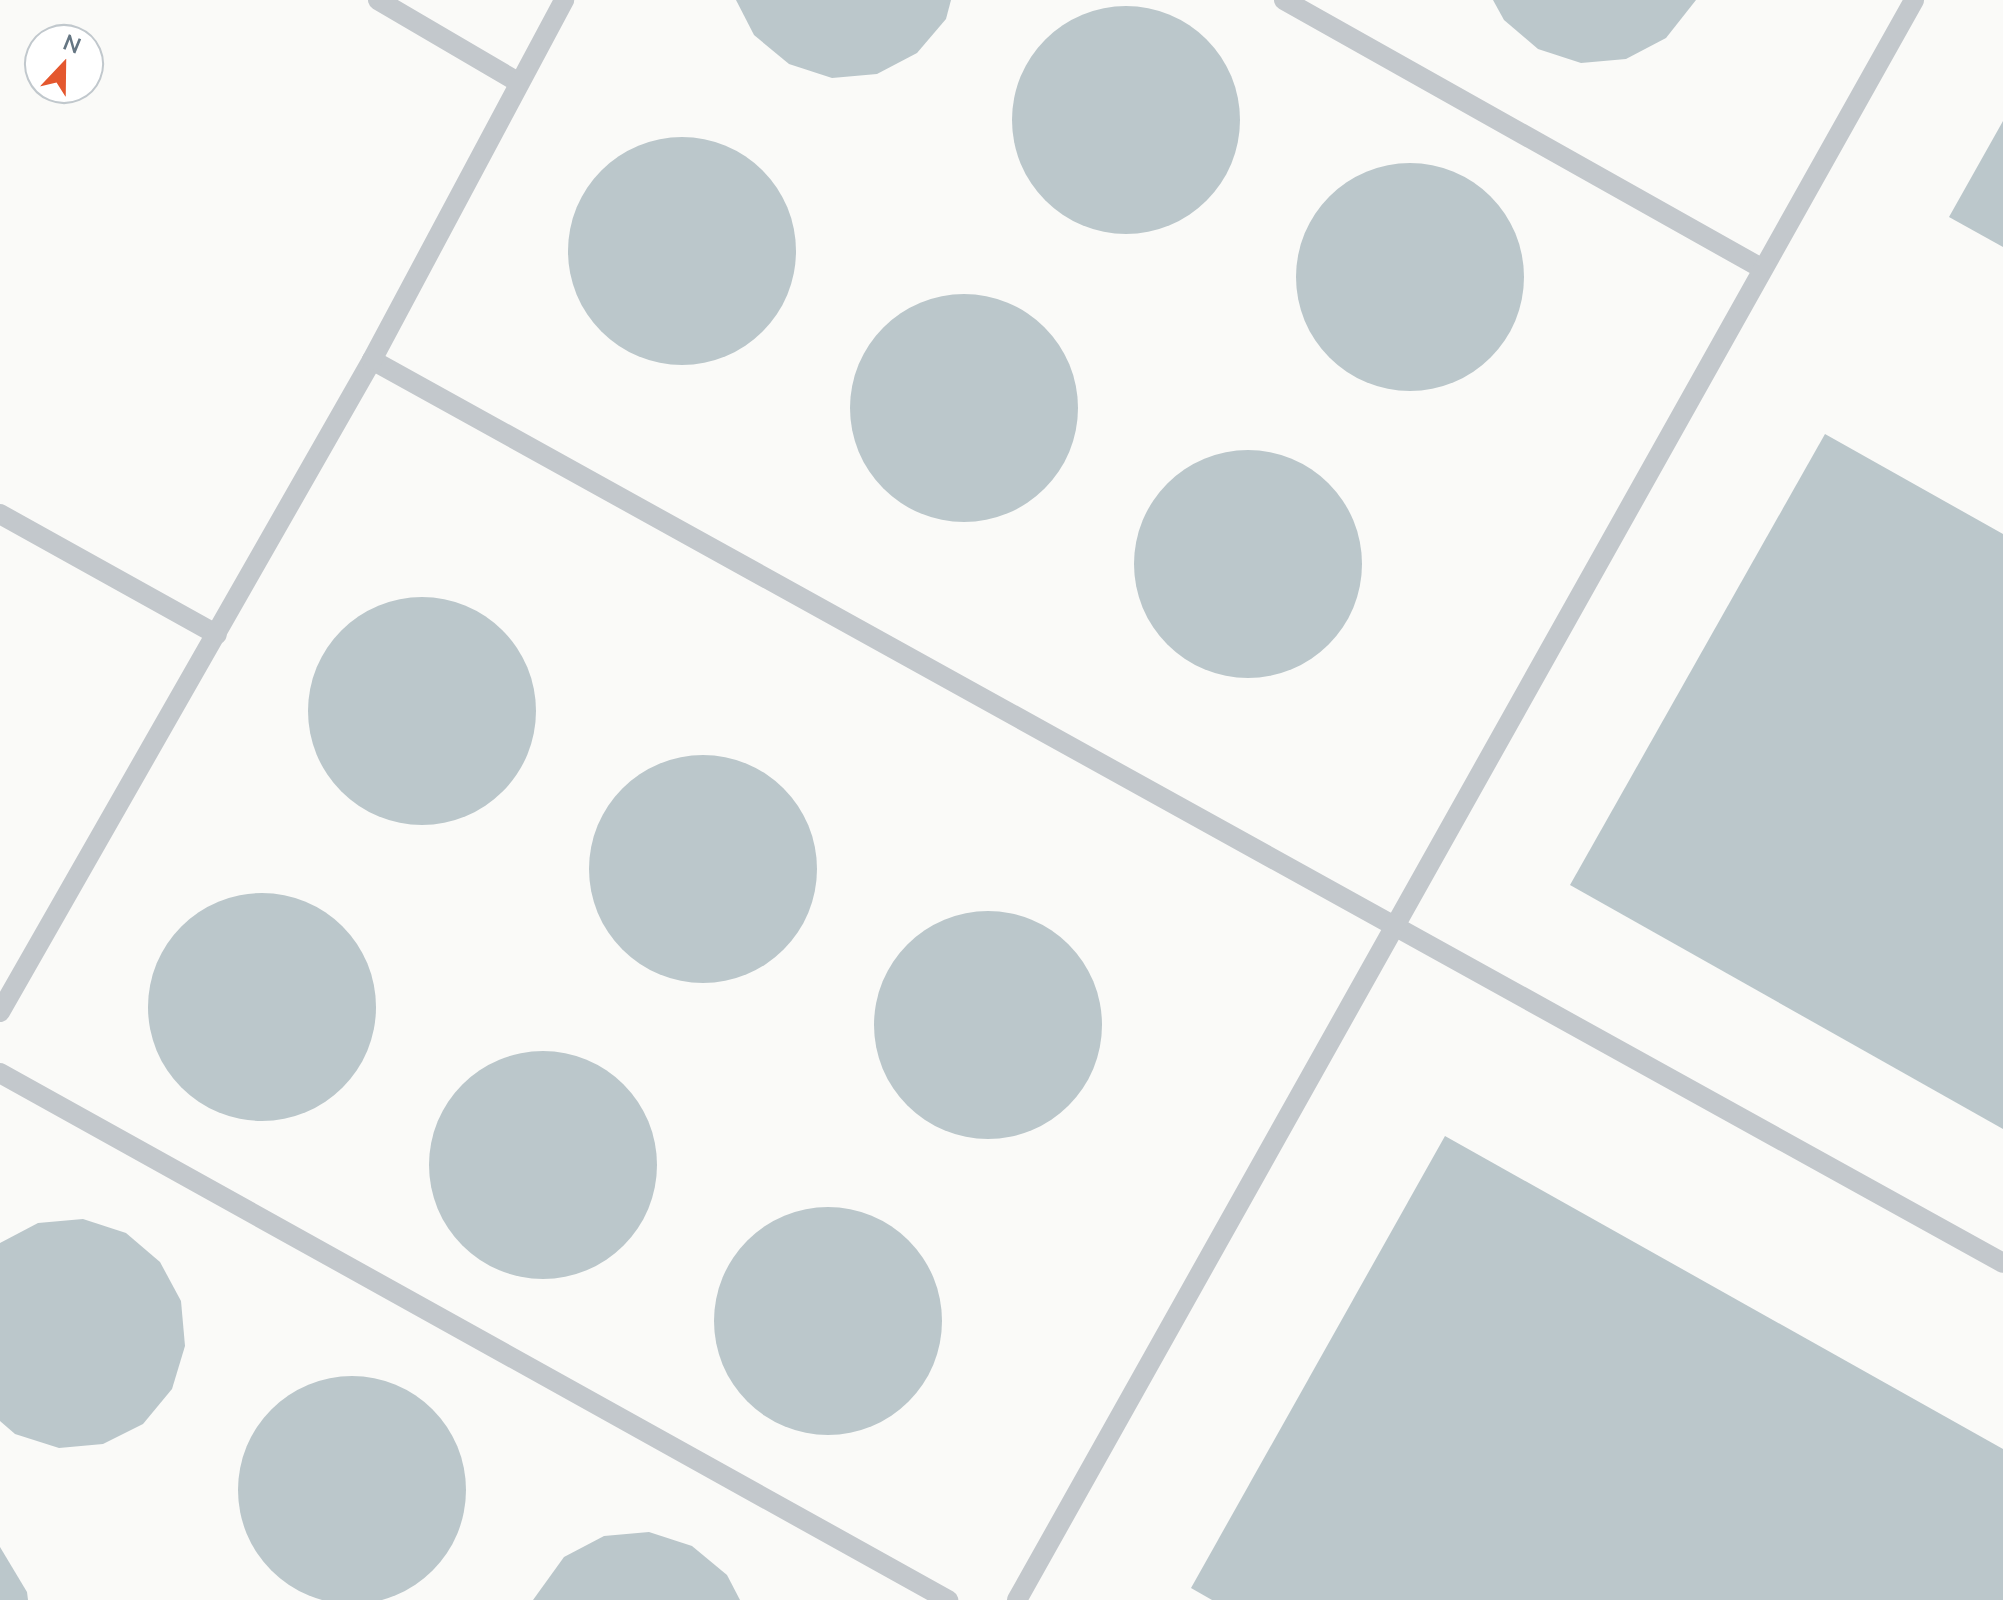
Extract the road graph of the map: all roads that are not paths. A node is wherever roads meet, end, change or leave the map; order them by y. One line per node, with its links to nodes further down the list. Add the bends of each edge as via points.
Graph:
1 (378, 0): 5 (lane)
2 (564, 0): 5 (lane)
3 (1284, 0): 6 (lane)
4 (1914, 0): 6 (lane)
5 (518, 82): 7 (lane)
6 (1763, 269): 10 (lane)
7 (372, 360): 9 (lane); 10 (lane)
8 (0, 514): 9 (lane)
9 (217, 635): 11 (lane)
10 (1394, 927): 13 (lane); 15 (lane)
11 (0, 1012)
12 (0, 1073): 14 (lane)
13 (2003, 1263)
14 (948, 1600)
15 (1017, 1600)

